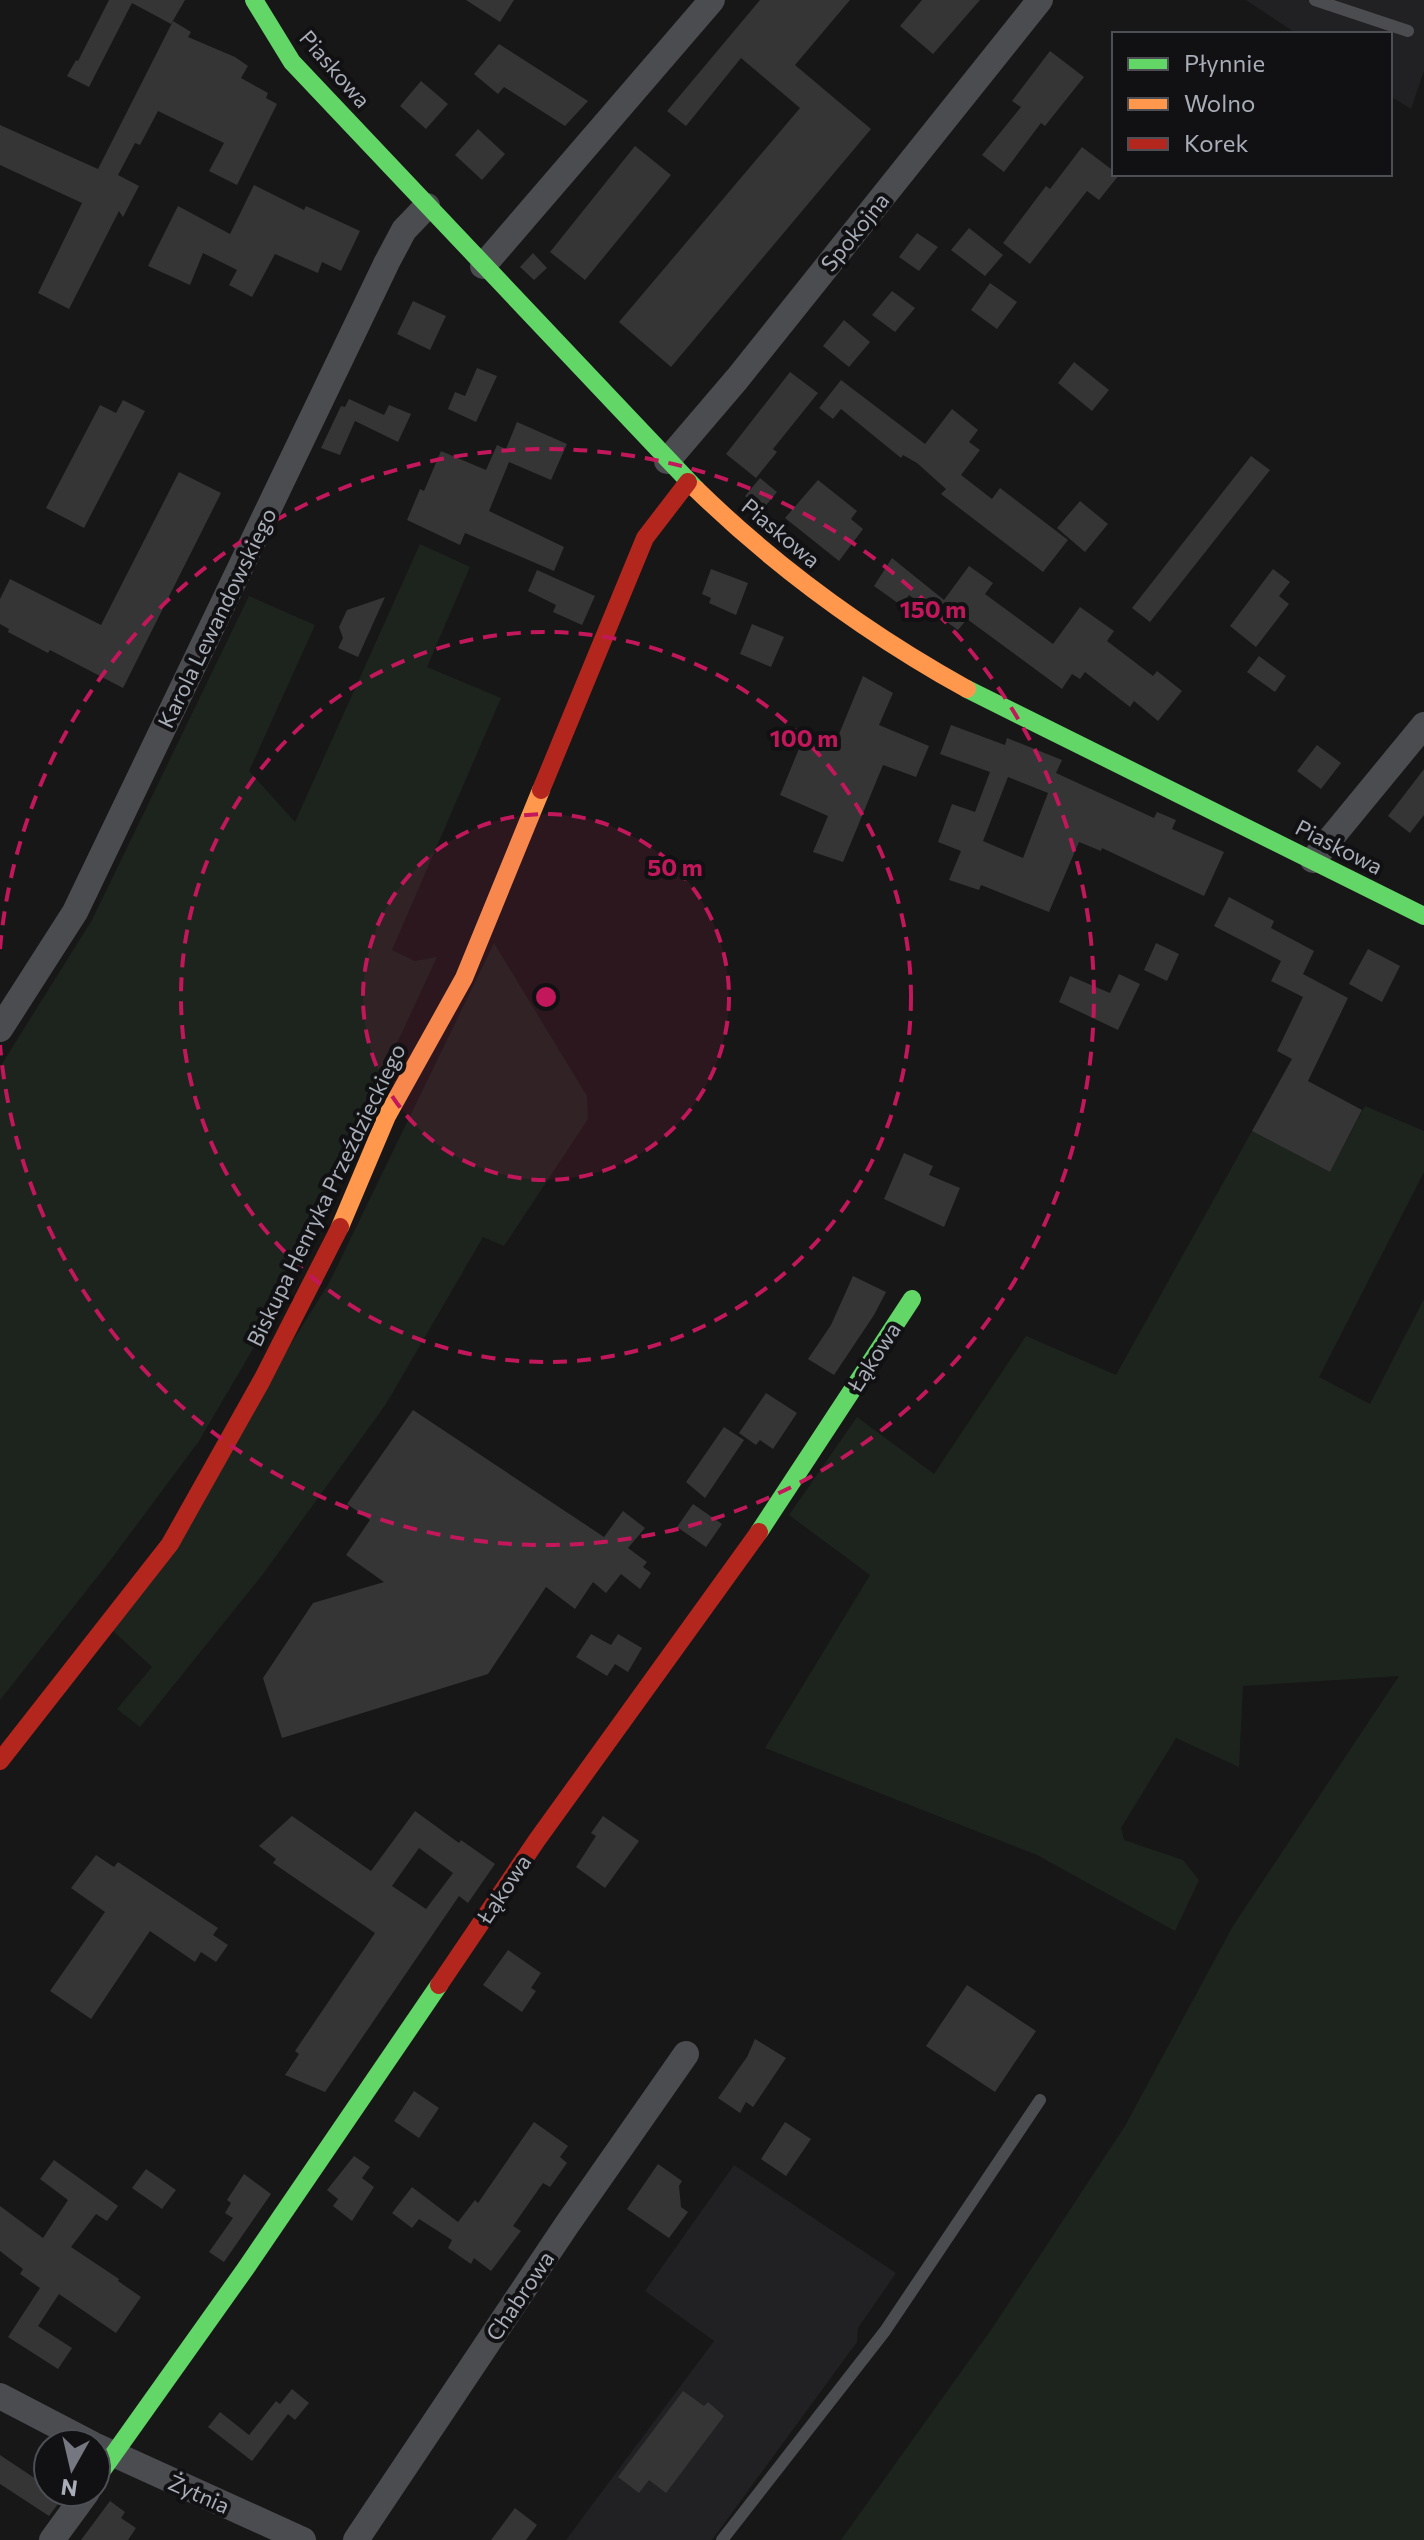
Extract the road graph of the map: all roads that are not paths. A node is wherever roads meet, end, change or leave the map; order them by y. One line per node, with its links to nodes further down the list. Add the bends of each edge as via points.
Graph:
1 (254, 0): 6 (street, Piaskowa, via 292,62)
2 (712, 0): 7 (street)
3 (1040, 0): 8 (street, Spokojna)
4 (1315, 0): 5 (lane)
5 (1408, 31)
6 (427, 206): 7 (street, Piaskowa); 13 (street, Karola Lewandowskiego, via 404,230 387,262 75,912)
7 (483, 266): 8 (street, Piaskowa)
8 (667, 461): 9 (street, Piaskowa)
9 (688, 482): 11 (street, Piaskowa, via 773,560 912,660); 15 (street, Biskupa Henryka Przeździeckiego, via 645,538 464,978 387,1116 343,1220 262,1380 170,1544)
10 (1424, 725): 11 (street)
11 (1313, 860): 12 (street, Piaskowa)
12 (1424, 916)
13 (0, 1029)
14 (912, 1299): 20 (street, Łąkowa, via 743,1556 537,1840 246,2268)
15 (0, 1761)
16 (686, 2054): 25 (street, Chabrowa)
17 (1040, 2100): 26 (lane, via 885,2331)
18 (0, 2396): 19 (street, Żytnia)
19 (62, 2428)
20 (112, 2433)
21 (112, 2453): 24 (street, Żytnia)
22 (75, 2508): 23 (street)
23 (52, 2540)
24 (303, 2540)
25 (356, 2540)
26 (722, 2540)

